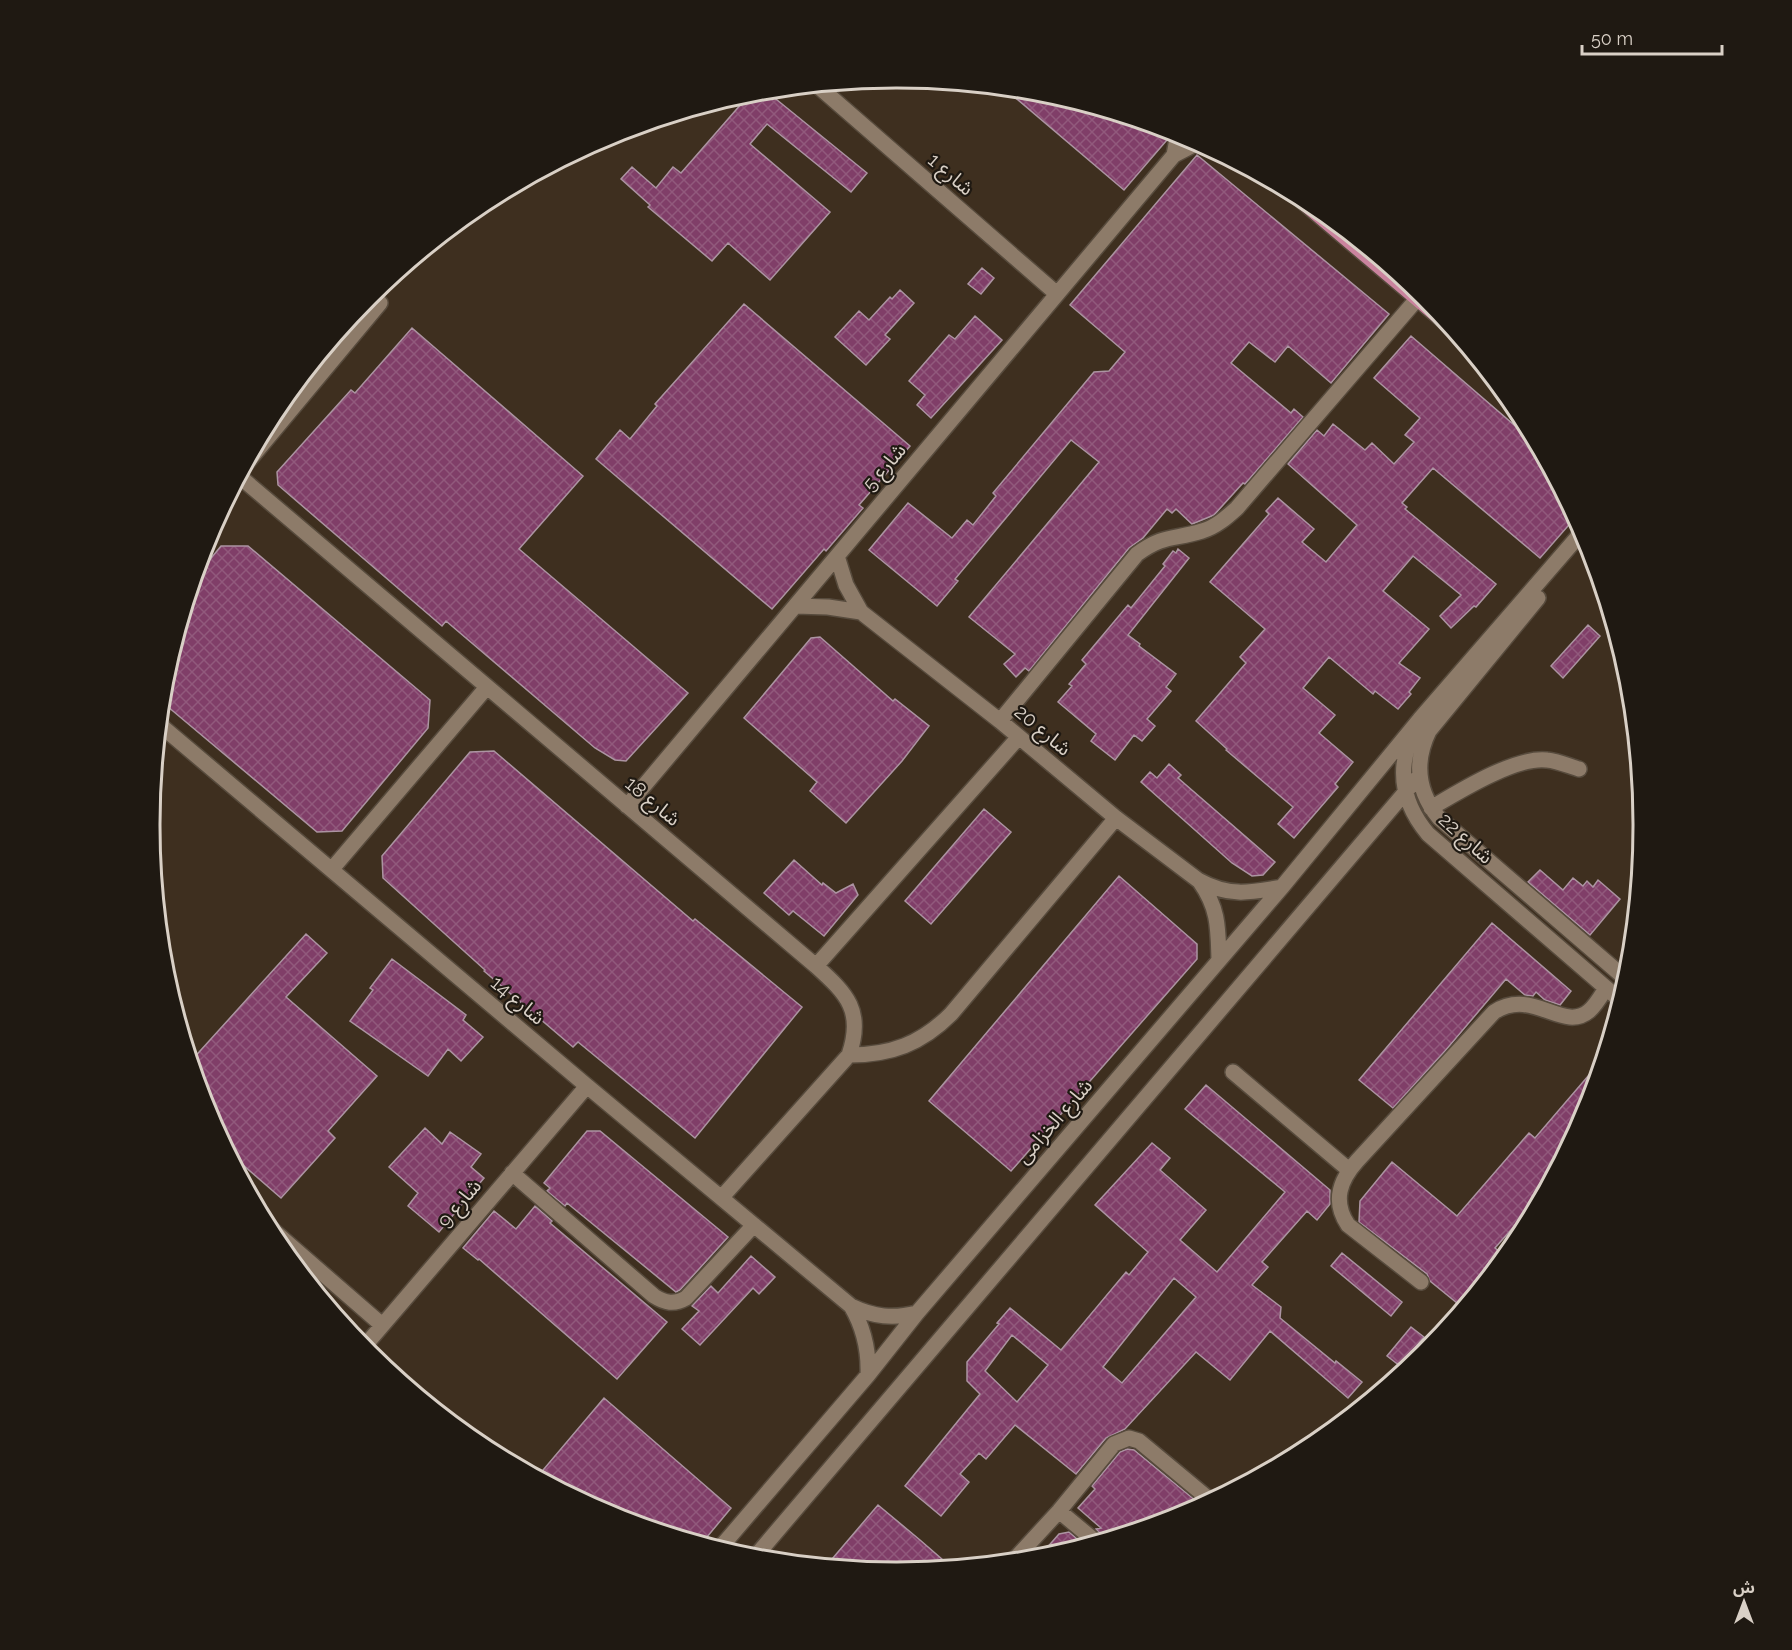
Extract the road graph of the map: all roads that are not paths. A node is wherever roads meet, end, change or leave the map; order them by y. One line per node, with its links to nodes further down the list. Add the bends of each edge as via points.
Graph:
1 (825, 92): 5 (street, شارع 1)
2 (1176, 144): 4 (street, شارع 5)
3 (1186, 149): 4 (street, شارع 5)
4 (1174, 155): 5 (street, شارع 5)
5 (1057, 294): 12 (street, شارع 5)
6 (1414, 301): 17 (street, via 1237,508 1211,527 1159,540 1137,554)
7 (380, 303): 8 (street)
8 (278, 425)
9 (245, 480): 15 (street, شارع 18)
10 (1575, 540): 16 (street, شارع 22)
11 (1578, 549): 21 (street, شارع 22, via 1430,731 1420,753)
12 (837, 556): 13 (street, شارع 5); 14 (street, شارع 20, via 846,585)
13 (795, 606): 14 (street, شارع 20); 23 (street, شارع 5)
14 (861, 612): 17 (street, شارع 20)
15 (487, 687): 23 (street, شارع 18); 26 (street)
16 (1420, 719): 22 (street, شارع 22, via 1405,755); 28 (street, شارع الخزامى)
17 (1000, 721): 19 (street, شارع 20)
18 (166, 730): 26 (street, شارع 14)
19 (1018, 738): 25 (street, شارع 20); 30 (street)
20 (1579, 769): 24 (street, via 1547,759 1531,761 1480,781)
21 (1419, 776): 22 (street); 24 (street, شارع 22)
22 (1405, 792): 32 (street, شارع 22, via 1414,815 1428,834); 52 (street)
23 (627, 806): 30 (street, شارع 18)
24 (1431, 808): 31 (street, شارع 22)
25 (1116, 818): 27 (street, شارع 20); 34 (street, via 935,1029 903,1047)
26 (332, 869): 36 (street, شارع 14)
27 (1198, 880): 28 (street, شارع 20, via 1212,888 1237,893); 29 (street, شارع 20, via 1216,915)
28 (1282, 888): 29 (street, شارع الخزامى)
29 (1219, 960): 44 (street, شارع الخزامى)
30 (816, 966): 34 (street, شارع 18, via 850,1002 855,1038)
31 (1617, 972)
32 (1606, 988): 33 (street, شارع 22); 37 (street, via 1589,1011 1576,1017 1518,1003 1494,1012)
33 (1612, 993)
34 (849, 1055): 39 (street)
35 (1233, 1072): 37 (street)
36 (587, 1086): 38 (street, شارع 9); 39 (street, شارع 14)
37 (1349, 1170): 42 (street, via 1340,1188 1341,1215)
38 (512, 1173): 40 (street, via 654,1296 666,1302 686,1298); 45 (street, شارع 9)
39 (722, 1197): 40 (street, شارع 14)
40 (754, 1225): 43 (street, شارع 14)
41 (295, 1250): 45 (street)
42 (1421, 1282)
43 (851, 1306): 44 (street, شارع 14, via 890,1317); 47 (street, شارع 14, via 865,1339)
44 (917, 1313): 47 (street, شارع الخزامى)
45 (382, 1325): 46 (street, شارع 9)
46 (369, 1340)
47 (868, 1375): 51 (street, شارع الخزامى)
48 (1203, 1494): 49 (street, via 1144,1444 1129,1438 1114,1444)
49 (1059, 1511): 50 (street); 53 (street)
50 (1088, 1536)
51 (726, 1541)
52 (762, 1549)
53 (1023, 1550)

